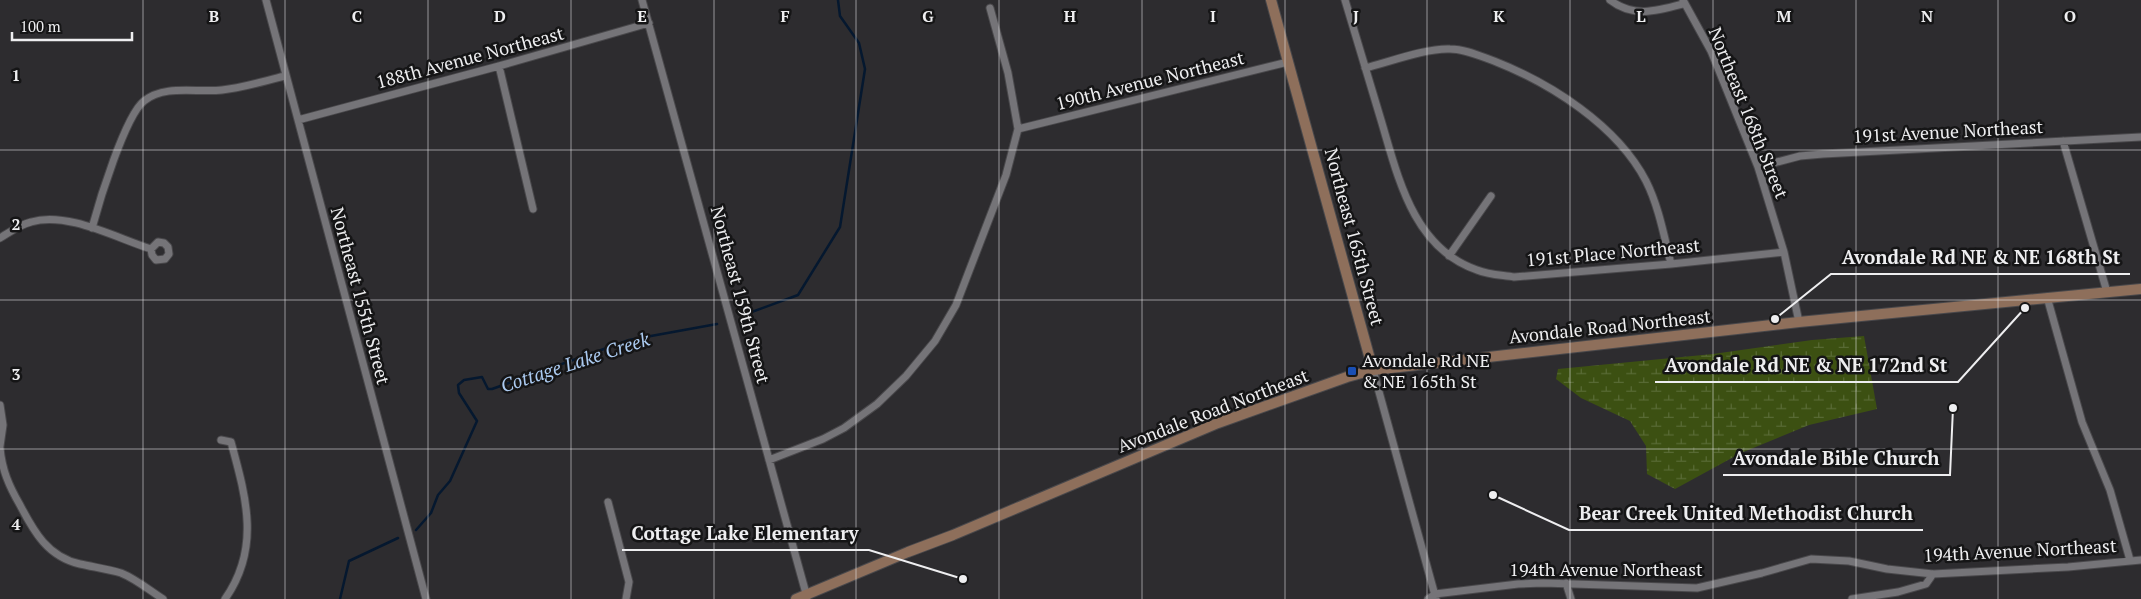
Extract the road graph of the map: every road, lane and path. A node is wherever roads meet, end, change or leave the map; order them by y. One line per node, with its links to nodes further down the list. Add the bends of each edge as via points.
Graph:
1 (266, 0): 12 (street, Northeast 155th Street)
2 (642, 0): 8 (street, Northeast 159th Street)
3 (1271, 0): 9 (main road, Northeast 165th Street)
4 (1345, 0): 11 (street, 191st Place Northeast)
5 (1610, 0): 6 (street, via 1619,7 1638,12 1656,12)
6 (1683, 2): 17 (street, Northeast 168th Street, via 1711,51)
7 (990, 8): 14 (street, via 1006,65)
8 (649, 23): 10 (street, 188th Avenue Northeast); 34 (street, Northeast 159th Street)
9 (1288, 62): 14 (street, 190th Avenue Northeast); 30 (main road, Northeast 165th Street)
10 (499, 66): 13 (street, 188th Avenue Northeast); 19 (street)
11 (1365, 68): 24 (street, 191st Place Northeast, via 1397,176 1409,204 1420,225); 25 (street, via 1449,49 1470,52 1546,86 1574,104 1631,158 1656,203)
12 (285, 76): 13 (street, Northeast 155th Street); 20 (street, via 221,90 164,92 144,101 133,112)
13 (298, 120): 44 (street, Northeast 155th Street)
14 (1018, 129): 34 (street, via 1006,175 973,263 956,305 935,342 877,404 844,428)
15 (2141, 138): 16 (street, 191st Avenue Northeast)
16 (2063, 140): 17 (street, 191st Avenue Northeast, via 1800,156); 27 (street)
17 (1758, 167): 23 (street, Northeast 168th Street)
18 (1491, 196): 24 (street)
19 (534, 209)
20 (92, 228): 21 (street, via 46,219 17,227); 22 (street)
21 (0, 238)
22 (151, 249)
23 (1784, 252): 25 (street, 191st Place Northeast); 29 (street, Northeast 168th Street)
24 (1449, 256): 25 (street, 191st Place Northeast, via 1476,270 1514,277)
25 (1671, 264)
26 (2141, 289): 27 (main road, Avondale Road Northeast)
27 (2107, 292): 28 (main road, Avondale Road Northeast)
28 (2047, 297): 29 (main road, Avondale Road Northeast); 36 (street, via 2082,422 2110,490)
29 (1800, 322): 30 (main road, Avondale Road Northeast)
30 (1373, 370): 40 (main road, Avondale Road Northeast, via 1218,423); 41 (street, Northeast 165th Street)
31 (0, 405): 33 (street, via 3,425)
32 (221, 440): 43 (street, via 231,442 244,488 248,521 247,548 240,573)
33 (0, 447): 42 (street, via 1,466 40,540 60,557 132,578)
34 (769, 460): 40 (street, Northeast 159th Street)
35 (608, 502): 45 (street, via 629,582)
36 (2130, 560): 37 (street, 194th Avenue Northeast); 38 (street, 194th Avenue Northeast, via 2068,567)
37 (2141, 560)
38 (1933, 574): 39 (street, 194th Avenue Northeast, via 1811,558 1697,588); 49 (street, via 1926,584)
39 (1566, 583): 41 (street, 194th Avenue Northeast, via 1518,584); 48 (street)
40 (807, 597): 46 (main road, Avondale Road Northeast)
41 (1436, 597): 47 (street, 194th Avenue Northeast)
42 (163, 599)
43 (225, 599)
44 (426, 599)
45 (626, 599)
46 (796, 599)
47 (1428, 599)
48 (1570, 599)
49 (1852, 599)

